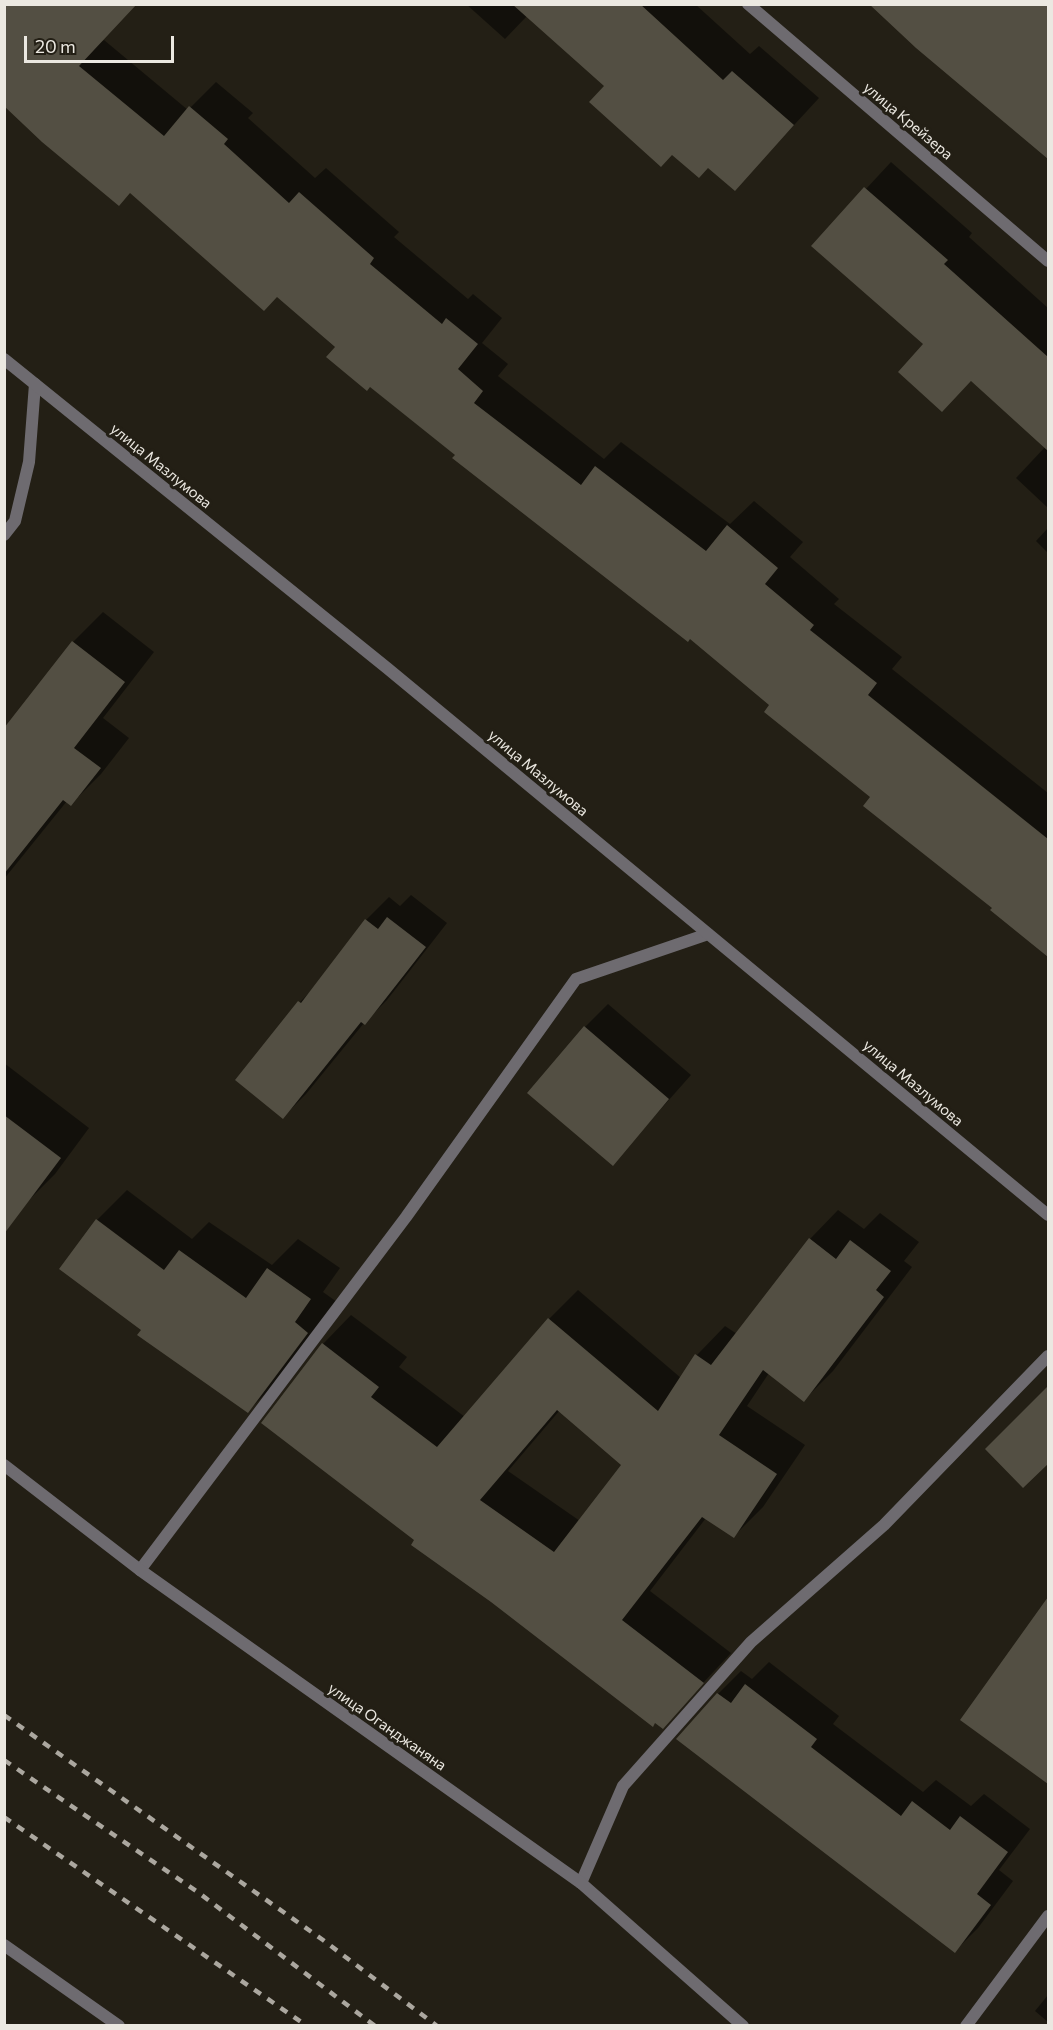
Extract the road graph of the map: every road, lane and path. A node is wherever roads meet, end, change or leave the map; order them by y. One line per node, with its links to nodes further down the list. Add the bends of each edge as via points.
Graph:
1 (748, 4): 2 (street, улица Крейзера)
2 (1048, 261)
3 (4, 360): 4 (street, улица Мазлумова)
4 (35, 384): 5 (street, via 29,462 15,521); 6 (street, улица Мазлумова)
5 (4, 535)
6 (708, 934): 7 (street, улица Мазлумова); 10 (street, via 576,979 406,1217)
7 (1048, 1215)
8 (1048, 1356): 11 (street, via 884,1526 751,1642 623,1786)
9 (4, 1465): 10 (street, улица Оганджаняна)
10 (140, 1570): 11 (street, улица Оганджаняна)
11 (581, 1883): 15 (street, улица Оганджаняна)
12 (1048, 1916): 16 (street)
13 (4, 1945): 14 (street)
14 (114, 2023)
15 (743, 2025)
16 (966, 2025)

